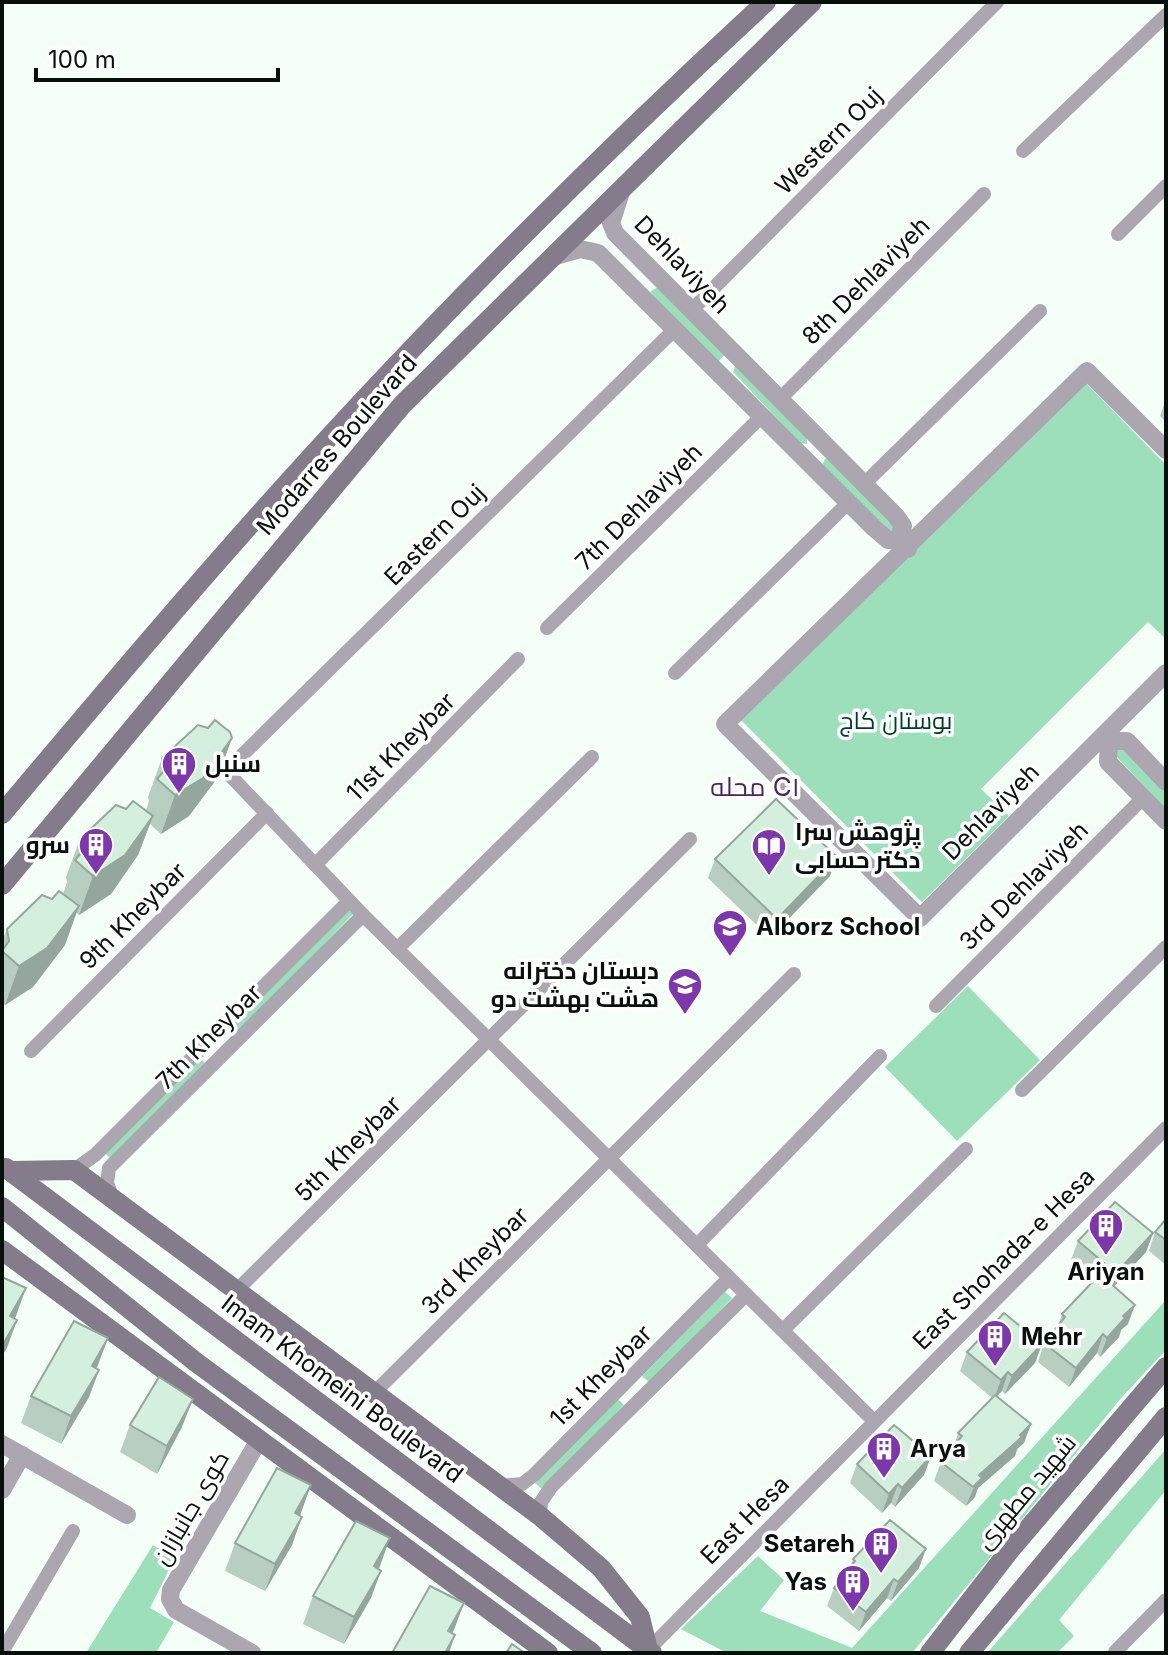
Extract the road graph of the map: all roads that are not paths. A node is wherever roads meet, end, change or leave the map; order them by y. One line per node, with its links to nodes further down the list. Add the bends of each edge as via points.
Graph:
1 (766, 2): 35 (main road, Modarres Boulevard, via 634,125 357,407)
2 (812, 2): 7 (main road, Modarres Boulevard)
3 (997, 2): 13 (street, Western Ouj)
4 (1166, 15): 5 (street)
5 (1023, 151)
6 (1166, 186): 9 (street)
7 (622, 189): 10 (main road, Modarres Boulevard); 11 (street, Dehlaviyeh, via 611,223 615,233)
8 (984, 194): 18 (street, 8th Dehlaviyeh)
9 (1118, 234)
10 (552, 257): 12 (street, Dehlaviyeh, via 590,249); 39 (main road, Modarres Boulevard, via 402,405)
11 (659, 277): 12 (street); 13 (street, Dehlaviyeh)
12 (639, 292): 15 (street, Dehlaviyeh)
13 (692, 310): 16 (street, Dehlaviyeh)
14 (1040, 311): 23 (street)
15 (674, 330): 17 (street, Dehlaviyeh); 34 (street, Eastern Ouj, via 226,771)
16 (738, 357): 17 (street); 18 (street, Dehlaviyeh)
17 (718, 373): 19 (street, Dehlaviyeh)
18 (780, 399): 20 (street, Dehlaviyeh)
19 (762, 416): 22 (street, Dehlaviyeh); 26 (street, 7th Dehlaviyeh)
20 (825, 445): 22 (street); 23 (street, Dehlaviyeh)
21 (1166, 450): 25 (street, Dehlaviyeh, via 1087,371)
22 (806, 461): 24 (street, Dehlaviyeh)
23 (864, 484): 25 (street, Dehlaviyeh, via 903,526)
24 (848, 503): 25 (street, Dehlaviyeh, via 888,540); 28 (street)
25 (903, 544): 30 (street, Dehlaviyeh, via 725,724 920,918)
26 (547, 628)
27 (518, 659): 38 (street, 11st Kheybar)
28 (675, 673)
29 (1166, 673): 30 (street, Dehlaviyeh)
30 (1106, 738): 32 (street, via 1127,741); 33 (street, via 1108,762)
31 (592, 757): 43 (street)
32 (1164, 777)
33 (1143, 798): 36 (street); 45 (street, 3rd Dehlaviyeh)
34 (267, 813): 38 (street); 48 (street, 9th Kheybar)
35 (2, 814)
36 (1166, 821)
37 (690, 839): 47 (street, 5th Kheybar)
38 (315, 865): 40 (street)
39 (2, 885)
40 (349, 901): 41 (street); 46 (street, 7th Kheybar)
41 (363, 915): 43 (street); 49 (street, 7th Kheybar)
42 (1166, 947): 51 (street)
43 (397, 949): 47 (street)
44 (794, 974): 55 (street, 3rd Kheybar)
45 (936, 1006)
46 (212, 1039): 49 (street); 54 (street, 7th Kheybar)
47 (489, 1039): 55 (street); 64 (street, 5th Kheybar)
48 (31, 1051)
49 (225, 1052): 57 (street, 7th Kheybar)
50 (880, 1056): 61 (street)
51 (1022, 1090)
52 (1166, 1128): 72 (street, East Shohada-e Hesa)
53 (966, 1149): 66 (street)
54 (95, 1155): 57 (street, via 97,1167); 58 (street, 7th Kheybar)
55 (609, 1160): 61 (street); 69 (street, 3rd Kheybar)
56 (6, 1167): 58 (main road); 84 (main road, Imam Khomeini Boulevard)
57 (109, 1168): 59 (street)
58 (74, 1170): 59 (main road)
59 (113, 1199): 64 (main road)
60 (2, 1207): 88 (main road, via 197,1363)
61 (697, 1245): 63 (street)
62 (2, 1250): 73 (main road)
63 (729, 1278): 65 (street); 68 (street, 1st Kheybar)
64 (238, 1289): 69 (main road)
65 (746, 1295): 66 (street); 70 (street, 1st Kheybar)
66 (783, 1330): 72 (street)
67 (1166, 1367): 89 (main road, شهید مطهری)
68 (628, 1379): 70 (street); 76 (street, 1st Kheybar)
69 (373, 1394): 77 (main road)
70 (644, 1394): 79 (street, 1st Kheybar)
71 (1166, 1417): 90 (main road)
72 (874, 1421): 84 (street, East Hesa)
73 (259, 1440): 86 (street, کوی جانبازان, via 170,1599 176,1610); 87 (main road)
74 (2, 1444): 75 (street)
75 (22, 1455): 78 (street); 80 (street)
76 (527, 1480): 77 (street, via 512,1487); 79 (street)
77 (496, 1485): 79 (main road)
78 (2, 1490)
79 (542, 1507): 84 (main road, via 640,1617)
80 (127, 1515)
81 (73, 1531): 83 (street)
82 (1166, 1600): 85 (street)
83 (2, 1652)
84 (650, 1652)
85 (1115, 1652)
86 (252, 1653)
87 (548, 1653)
88 (592, 1653)
89 (930, 1653)
90 (969, 1653)

